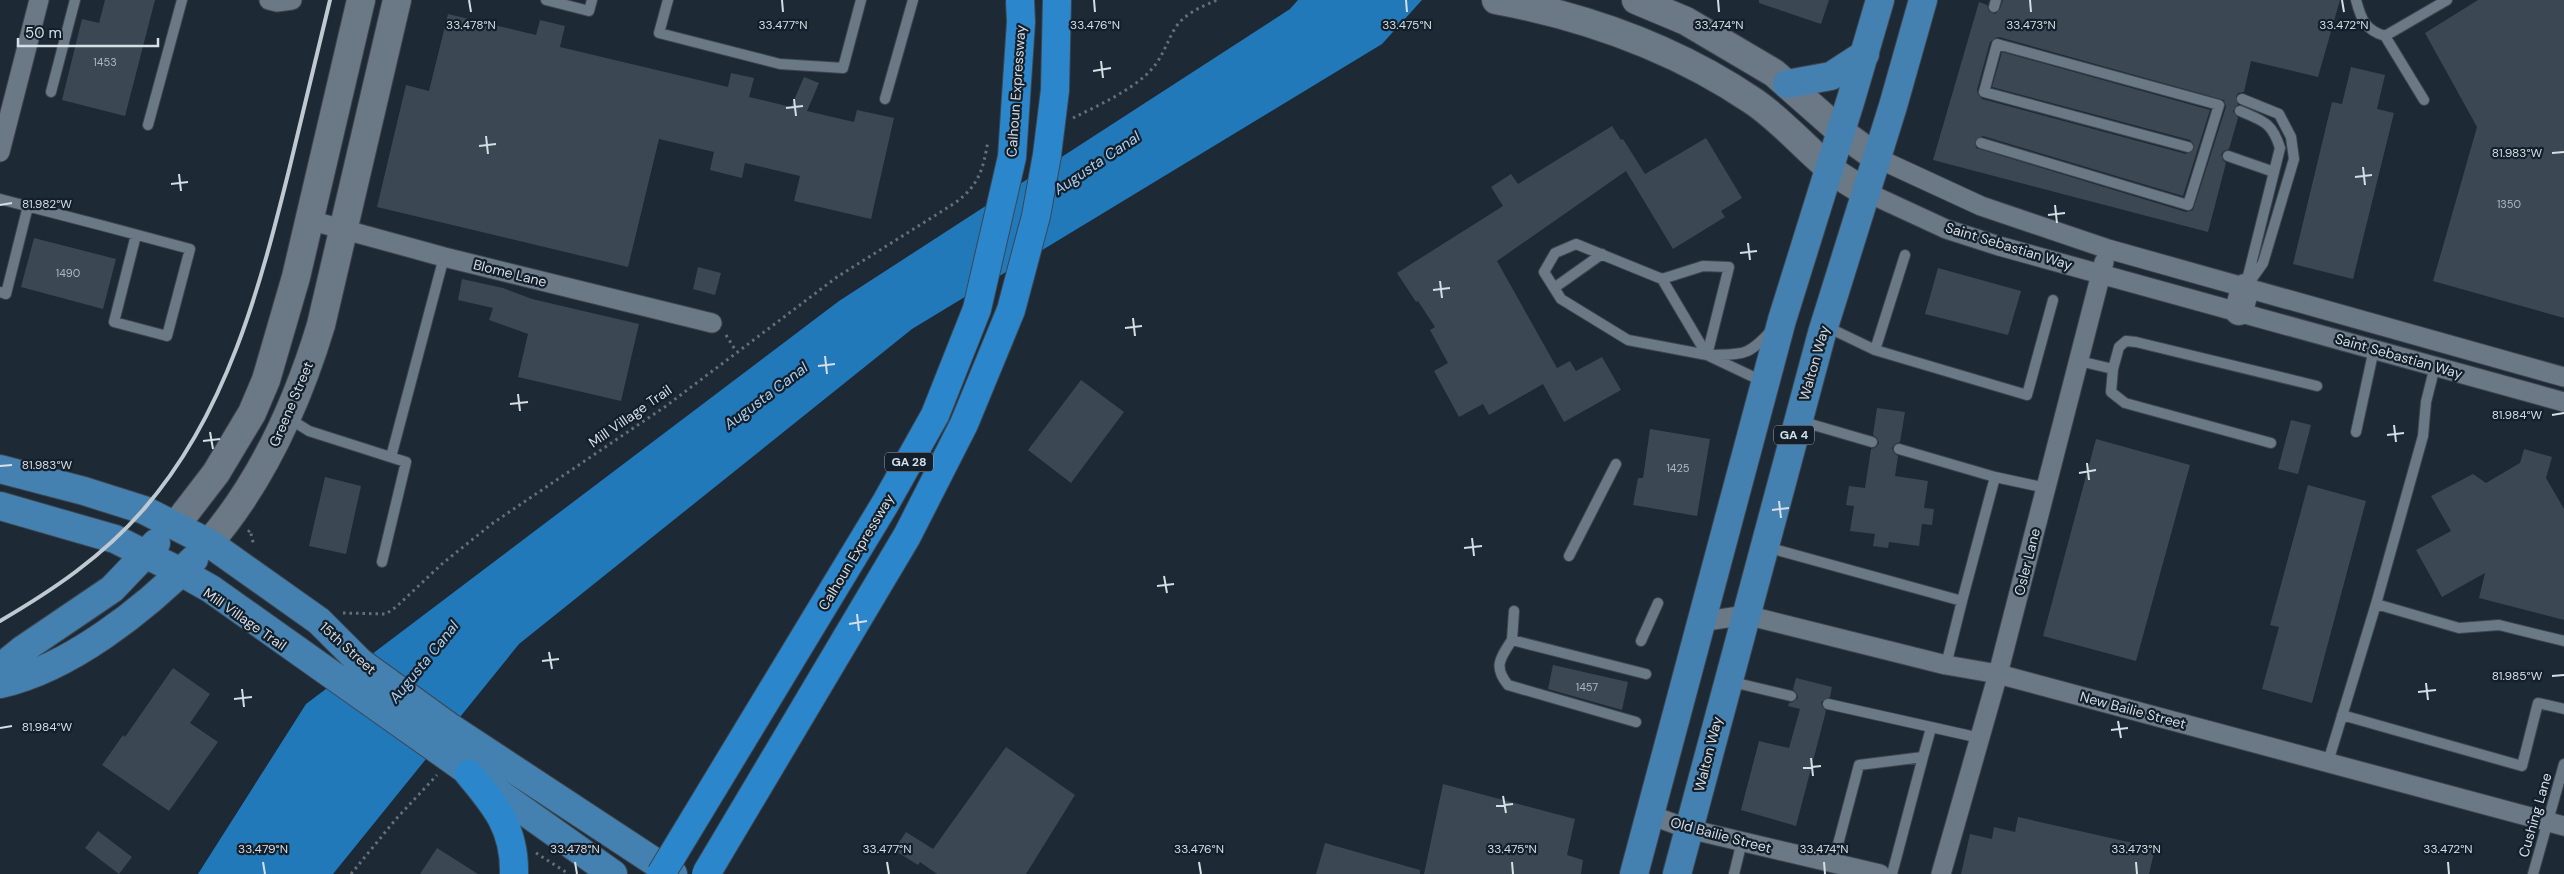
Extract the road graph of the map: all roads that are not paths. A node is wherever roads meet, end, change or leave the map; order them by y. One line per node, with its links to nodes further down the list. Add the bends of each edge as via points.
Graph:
1 (39, 0): 33 (street)
2 (75, 0): 24 (lane)
3 (182, 0): 29 (lane)
4 (269, 0): 5 (street)
5 (292, 0)
6 (361, 0): 41 (main road)
7 (397, 0): 42 (main road, Greene Street)
8 (546, 0): 9 (lane, via 589,11)
9 (592, 0)
10 (668, 0): 11 (lane, via 659,33 780,64 843,68)
11 (861, 0)
12 (913, 0): 25 (lane)
13 (1020, 0): 121 (highway, Calhoun Expressway / GA 28, bridge, via 1012,157 977,309 935,415 885,504)
14 (1057, 0): 123 (highway, GA 28, bridge, via 1055,90 1047,155 1036,216 1011,310 964,424 907,536)
15 (1496, 0): 36 (main road, Saint Sebastian Way, via 1570,17 1628,36 1676,58 1754,102)
16 (1636, 0): 23 (main road, Saint Sebastian Way, via 1686,20)
17 (1880, 0): 22 (main road, GA 4)
18 (1923, 0): 35 (main road, Walton Way / GA 4)
19 (2356, 0): 21 (lane, via 2362,20 2372,32)
20 (2447, 0): 21 (lane)
21 (2385, 36): 27 (lane)
22 (1865, 54): 23 (main road, via 1831,76); 30 (main road, GA 4)
23 (1781, 79): 30 (main road, Saint Sebastian Way)
24 (51, 92)
25 (885, 99)
26 (2242, 99): 53 (lane, via 2279,114 2292,137 2294,159 2263,263)
27 (2424, 100)
28 (2240, 111): 37 (lane, via 2265,121 2275,131 2280,148)
29 (148, 125)
30 (1841, 132): 35 (main road, Saint Sebastian Way); 36 (main road, GA 4)
31 (1981, 143): 32 (lane, via 2188,205 2220,105 1997,44 1984,92)
32 (2188, 147)
33 (0, 152)
34 (2228, 156): 37 (lane)
35 (1877, 158): 38 (main road, Walton Way / GA 4); 44 (street, Saint Sebastian Way, via 1981,206)
36 (1830, 169): 38 (main road, Saint Sebastian Way); 54 (main road, GA 4)
37 (2274, 172): 53 (lane)
38 (1866, 192): 48 (street, Saint Sebastian Way, via 1946,229); 56 (main road, Walton Way / GA 4)
39 (0, 199): 40 (lane)
40 (28, 206): 43 (lane); 51 (lane, via 6,294)
41 (309, 220): 42 (street, Blome Lane); 81 (main road, via 277,348 252,413 216,473)
42 (344, 229): 47 (street, Blome Lane); 67 (main road, Greene Street, via 322,325)
43 (136, 235): 43 (lane, via 190,249 167,336 114,322)
44 (2108, 249): 48 (street, Osler Lane); 53 (street, Saint Sebastian Way)
45 (1602, 254): 49 (lane); 50 (lane); 50 (lane, via 1576,244 1555,253 1544,272)
46 (1905, 255): 58 (lane)
47 (444, 256): 55 (street, Blome Lane); 73 (lane)
48 (2102, 273): 53 (street, Saint Sebastian Way); 60 (street, Osler Lane)
49 (1662, 279): 59 (lane); 59 (lane, via 1703,266 1729,267)
50 (1554, 288): 59 (lane, via 1561,299 1628,340)
51 (0, 292)
52 (2053, 300): 58 (lane, via 2027,395)
53 (2242, 300): 57 (street, Saint Sebastian Way); 63 (street, Saint Sebastian Way)
54 (1782, 320): 59 (lane, via 1745,354); 64 (main road, GA 4)
55 (716, 326)
56 (1824, 326): 58 (lane); 68 (main road, Walton Way / GA 4)
57 (2374, 349): 61 (street, Saint Sebastian Way); 69 (lane)
58 (1875, 350)
59 (1707, 355): 64 (lane)
60 (2079, 361): 62 (lane); 77 (street, Osler Lane)
61 (2435, 366): 66 (street, Saint Sebastian Way); 90 (lane, via 2426,402 2423,436)
62 (2113, 369): 65 (lane, via 2119,347 2126,341); 71 (lane, via 2111,392 2125,403)
63 (2564, 377)
64 (1765, 383): 78 (main road, GA 4)
65 (2317, 386)
66 (2564, 402)
67 (288, 418): 73 (lane, via 309,431); 83 (main road, Greene Street, via 262,468 229,520)
68 (1798, 421): 70 (lane); 79 (main road, Walton Way / GA 4)
69 (2356, 432)
70 (1872, 442)
71 (2271, 442)
72 (1899, 449): 76 (lane)
73 (391, 457): 86 (lane, via 406,462)
74 (1616, 464): 85 (lane)
75 (0, 469): 81 (main road, 15th Street, via 144,510)
76 (1995, 477): 77 (lane); 88 (lane)
77 (2046, 488): 100 (street, Osler Lane)
78 (1736, 489): 79 (main road); 93 (main road, GA 4)
79 (1776, 501): 82 (main road, Walton Way / GA 4)
80 (0, 506): 84 (main road, 15th Street, via 115,539)
81 (176, 524): 83 (main road, 15th Street); 84 (main road)
82 (1763, 546): 88 (lane); 92 (main road, Walton Way / GA 4)
83 (218, 549): 87 (main road, Greene Street); 122 (main road, 15th Street, via 318,621 360,662 452,728)
84 (144, 554): 87 (main road, 15th Street); 98 (main road, via 112,589)
85 (1570, 556)
86 (382, 562)
87 (181, 572): 102 (main road, Greene Street, via 148,603 110,631 24,679); 113 (main road, 15th Street, via 336,680 434,759)
88 (1962, 601): 97 (lane)
89 (1658, 603): 95 (lane)
90 (2376, 604): 96 (lane, via 2459,628 2499,625); 106 (lane)
91 (1514, 611): 94 (lane)
92 (1746, 615): 93 (street, New Bailie Street); 97 (street, New Bailie Street); 101 (main road, Walton Way / GA 4)
93 (1700, 622): 114 (main road, GA 4)
94 (1512, 640): 99 (lane); 107 (lane, via 1499,663 1500,675 1508,685)
95 (1642, 641)
96 (2564, 641)
97 (1946, 666): 100 (street, New Bailie Street)
98 (0, 668)
99 (1646, 674)
100 (1998, 674): 109 (street, Osler Lane); 111 (street, New Bailie Street)
101 (1727, 681): 103 (lane); 116 (main road, Walton Way / GA 4)
102 (0, 684)
103 (1791, 696)
104 (1828, 704): 108 (lane)
105 (2564, 709): 106 (lane, via 2538,703 2522,766)
106 (2342, 715): 111 (lane)
107 (1636, 722)
108 (1931, 728): 109 (lane); 110 (lane)
109 (1980, 738): 129 (street, Osler Lane)
110 (1923, 757): 118 (lane, via 1859,764); 128 (lane)
111 (2328, 762): 115 (street, New Bailie Street)
112 (2564, 764): 115 (lane, Cushing Lane)
113 (469, 774): 119 (highway, via 500,812 507,827); 120 (main road, 15th Street)
114 (1650, 815): 116 (street, Old Bailie Street); 124 (main road, GA 4)
115 (2556, 824): 130 (lane, Cushing Lane)
116 (1689, 828): 117 (street, Old Bailie Street); 125 (main road, Walton Way / GA 4)
117 (1742, 841): 118 (street, Old Bailie Street); 126 (lane)
118 (1834, 863): 127 (street, Old Bailie Street)
119 (514, 874)
120 (613, 874)
121 (661, 874)
122 (673, 874)
123 (706, 874)
124 (1634, 874)
125 (1677, 874)
126 (1734, 874)
127 (1880, 874)
128 (1892, 874)
129 (1941, 874)
130 (2533, 874)

